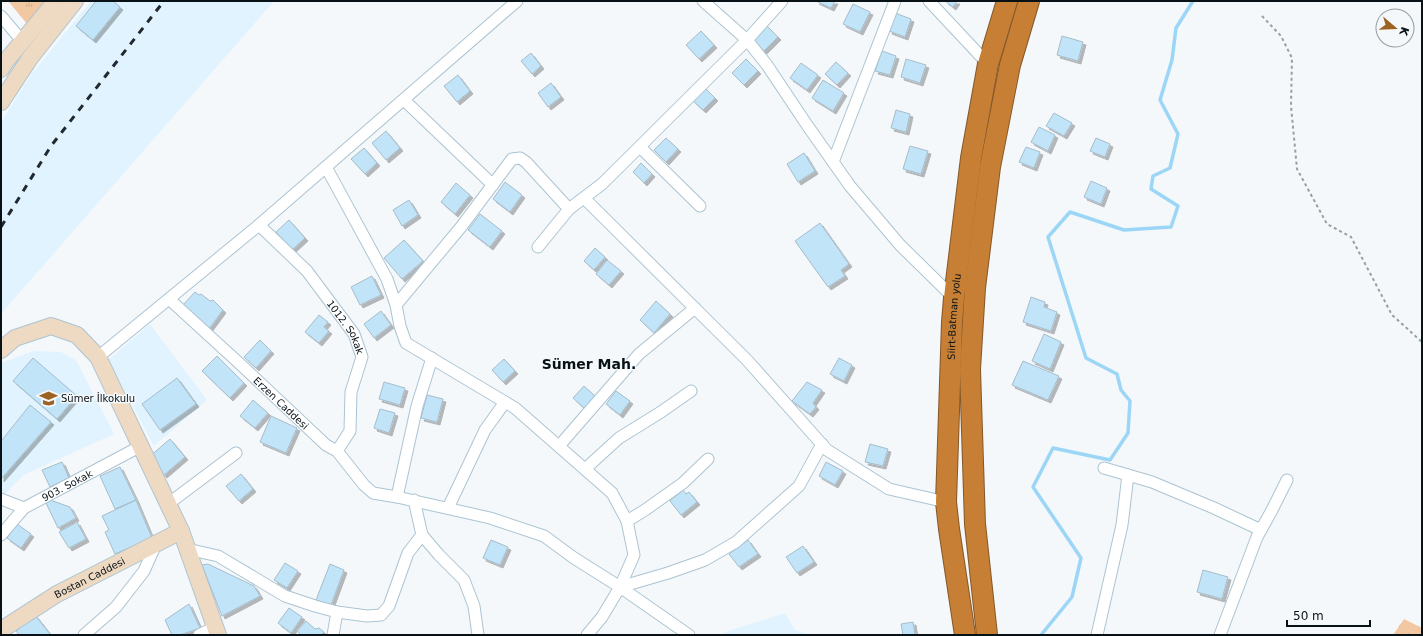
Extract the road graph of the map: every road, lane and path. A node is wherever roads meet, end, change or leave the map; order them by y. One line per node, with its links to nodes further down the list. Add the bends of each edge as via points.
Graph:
1 (56, 1): 13 (main road)
2 (75, 1): 14 (main road)
3 (517, 1): 17 (street)
4 (703, 1): 12 (street)
5 (782, 1): 12 (street)
6 (895, 1): 20 (street)
7 (929, 1): 16 (street)
8 (1007, 1): 16 (highway, Siirt-Batman yolu)
9 (1029, 1): 73 (highway, Siirt-Batman yolu, via 1010,65 990,167 975,295 970,368 975,524)
10 (1, 16): 13 (street)
11 (1262, 16): 32 (path, via 1281,36 1292,58 1292,106 1297,169 1327,224 1351,237 1392,315)
12 (747, 40): 19 (street); 20 (street)
13 (23, 42): 15 (main road)
14 (30, 58): 15 (main road); 18 (main road)
15 (3, 64)
16 (988, 64): 28 (highway, Siirt-Batman yolu, via 971,158)
17 (404, 100): 21 (street); 22 (street)
18 (1, 102)
19 (640, 147): 23 (street); 24 (street)
20 (833, 162): 28 (street, via 900,245)
21 (326, 167): 26 (street); 30 (street, via 387,279)
22 (492, 185): 25 (street, via 512,159 520,158); 30 (street, via 461,227)
23 (584, 198): 25 (street); 31 (street)
24 (700, 206)
25 (569, 209): 27 (street)
26 (259, 225): 29 (street); 41 (street, 1012. Sokak, via 307,271 354,334 362,357 352,392 350,431)
27 (538, 247)
28 (954, 298): 51 (highway, Siirt-Batman yolu)
29 (169, 299): 34 (street); 41 (street, Erzen Caddesi, via 326,445)
30 (396, 305): 35 (street, via 406,343)
31 (695, 308): 38 (street, via 747,360); 40 (street, via 639,354)
32 (1422, 342)
33 (1, 350): 34 (main road, via 15,338 51,326 77,335)
34 (98, 357): 39 (main road)
35 (432, 358): 37 (street); 48 (street, via 417,406)
36 (691, 391): 45 (street, via 619,438)
37 (505, 402): 40 (street); 54 (street, via 485,430)
38 (822, 444): 51 (street, via 827,450 889,489); 62 (street, via 799,486 736,542 705,560)
39 (141, 446): 52 (main road); 53 (street, 903. Sokak)
40 (559, 446): 45 (street)
41 (337, 451): 48 (street, Erzen Caddesi, via 373,493)
42 (236, 453): 52 (street)
43 (708, 459): 55 (street, via 683,483)
44 (1104, 468): 46 (street)
45 (585, 469): 55 (street, via 612,493)
46 (1128, 475): 56 (street, via 1159,485); 74 (street, via 1122,525)
47 (1287, 480): 56 (street)
48 (397, 496): 50 (street, Erzen Caddesi)
49 (1, 499): 53 (street)
50 (414, 500): 54 (street, Erzen Caddesi); 59 (street)
51 (946, 502): 72 (highway, Siirt-Batman yolu)
52 (168, 504): 57 (main road)
53 (24, 508): 58 (street, 903. Sokak)
54 (448, 508): 62 (street, Erzen Caddesi, via 490,518 544,536)
55 (627, 520): 62 (street, via 634,555)
56 (1261, 530): 75 (street)
57 (181, 531): 60 (main road, Bostan Caddesi); 61 (main road)
58 (1, 535)
59 (422, 535): 63 (street, via 408,553 389,606 381,615); 69 (street, via 464,580 474,606)
60 (156, 544): 64 (main road, Bostan Caddesi, via 57,594); 66 (street, via 144,571 116,607)
61 (187, 549): 63 (street, via 218,556 285,596); 65 (main road)
62 (620, 587): 70 (street, via 602,617); 71 (street, Erzen Caddesi)
63 (337, 612): 68 (street)
64 (1, 630)
65 (216, 631): 67 (street)
66 (84, 635)
67 (199, 635)
68 (333, 635)
69 (478, 635)
70 (587, 635)
71 (689, 635)
72 (965, 635)
73 (987, 635)
74 (1098, 635)
75 (1220, 635)

